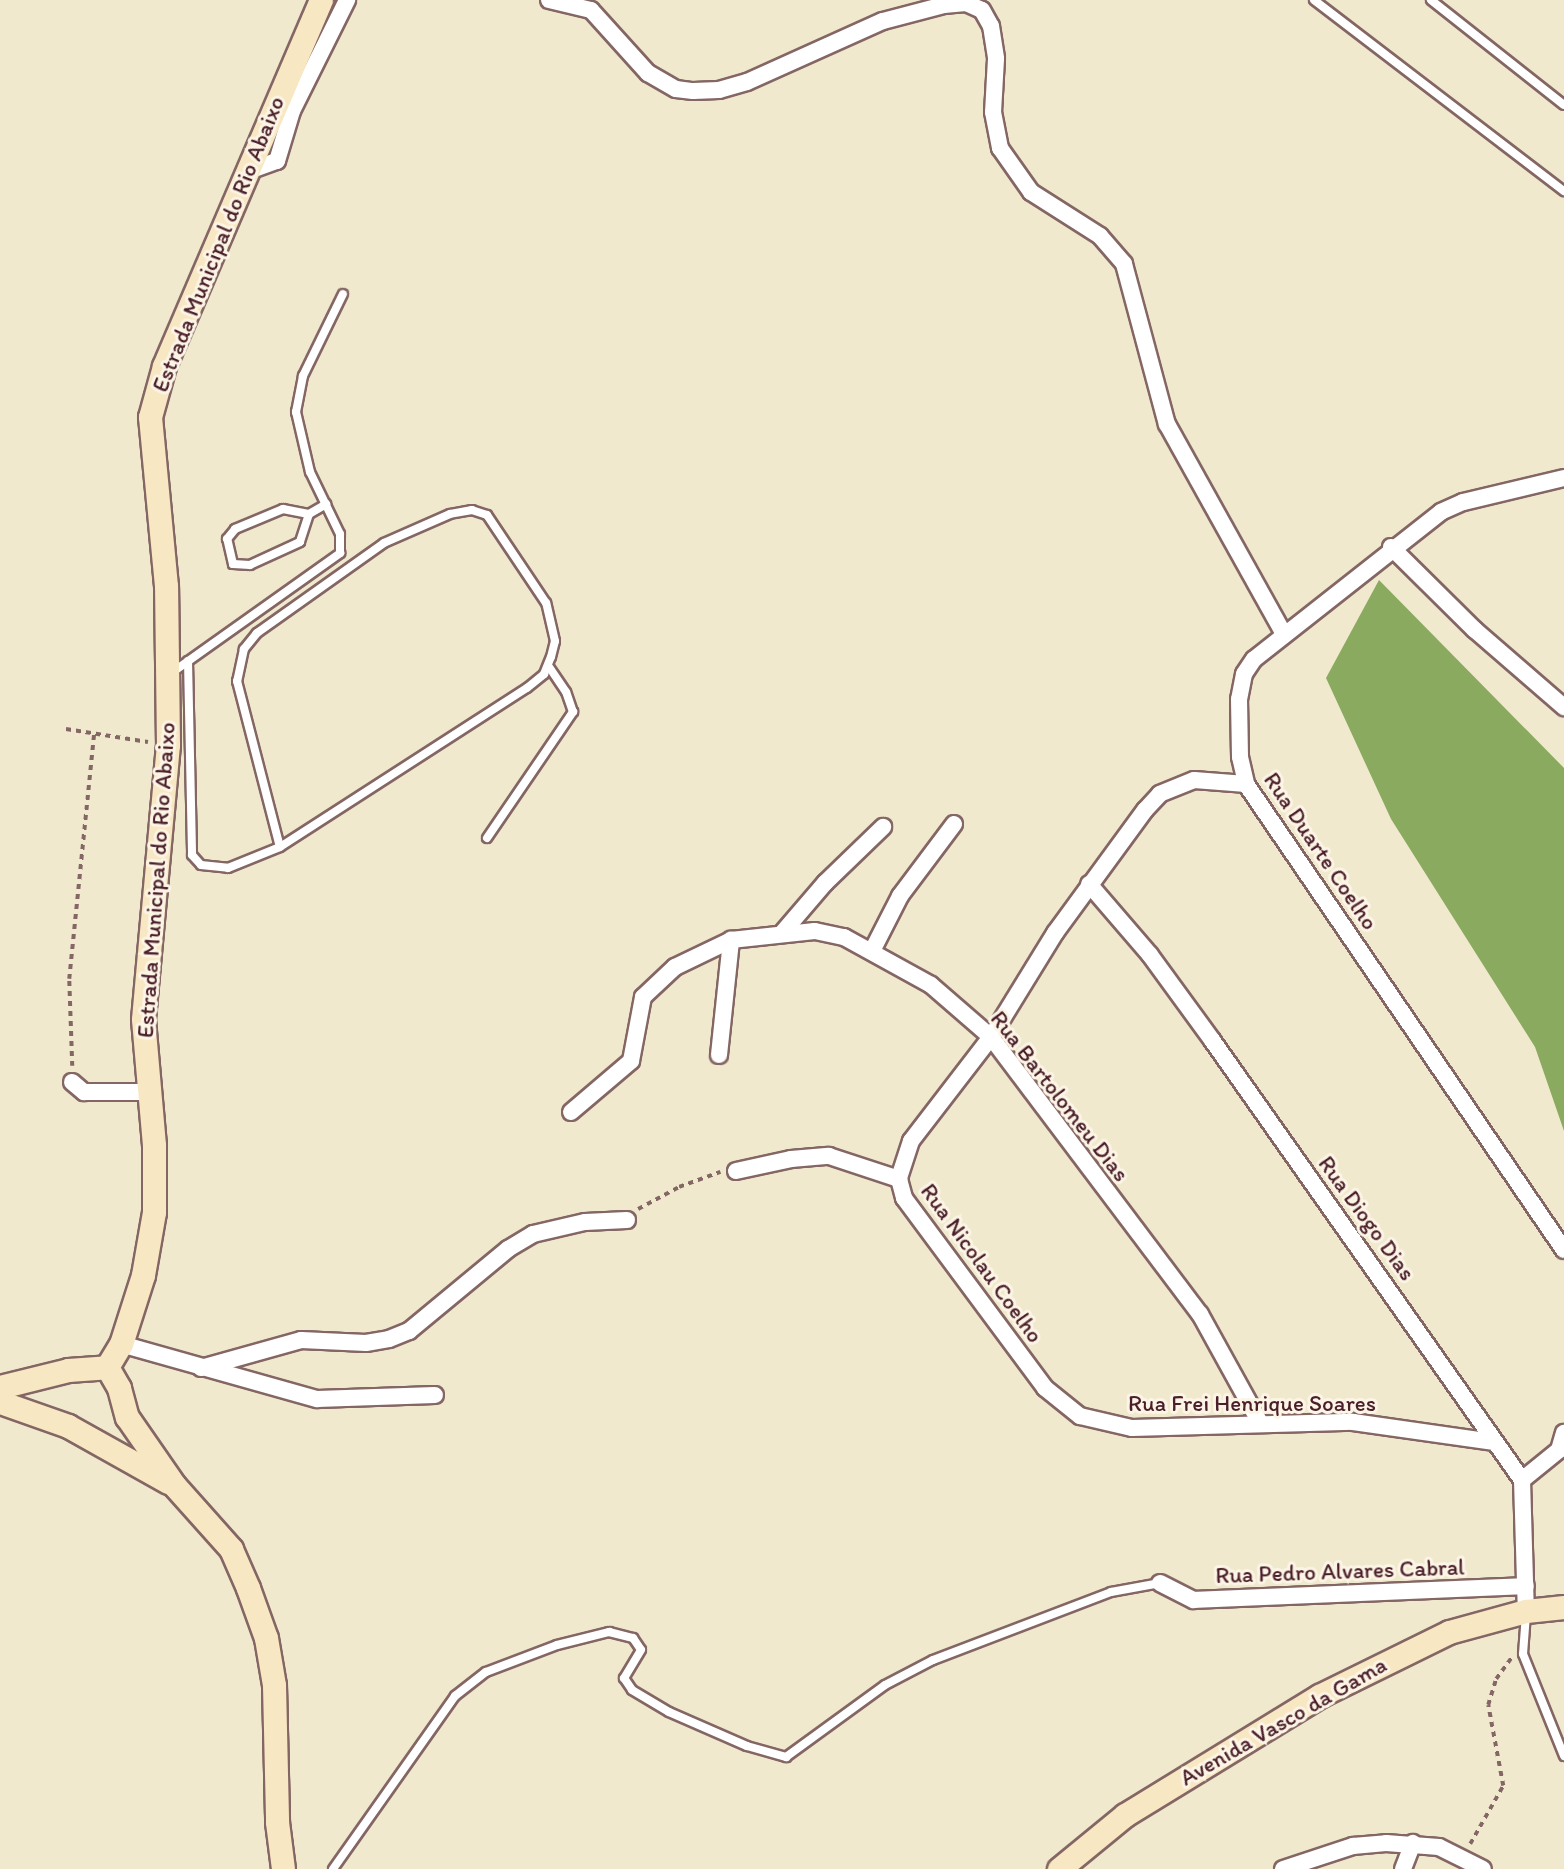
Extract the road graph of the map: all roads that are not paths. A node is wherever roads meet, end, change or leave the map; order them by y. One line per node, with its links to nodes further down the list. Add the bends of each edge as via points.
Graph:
1 (321, 0): 7 (street, Estrada Municipal do Rio Abaixo)
2 (347, 0): 7 (street, via 292,111 277,161)
3 (549, 0): 14 (street, via 591,10 648,74 676,89 693,91 747,82 883,21 944,5 965,4 982,10 991,26 996,59 993,112 1000,148 1031,192 1100,236 1124,264 1167,424)
4 (1314, 0): 8 (lane)
5 (1431, 0): 6 (lane)
6 (1564, 104)
7 (246, 172): 17 (street, Estrada Municipal do Rio Abaixo, via 164,366 150,417 166,586)
8 (1564, 191)
9 (343, 294): 11 (lane, via 303,376 296,412 299,440)
10 (1564, 478): 13 (street, Rua Duarte Coelho, via 1463,502)
11 (326, 505): 12 (lane); 15 (lane, via 340,534 340,553)
12 (309, 514): 12 (lane, via 283,509 235,529 227,539 233,564 250,565 300,542)
13 (1391, 547): 14 (street, Rua Duarte Coelho); 18 (street, via 1475,631)
14 (1283, 632): 19 (street, Rua Duarte Coelho, via 1244,674 1239,735)
15 (188, 661): 17 (lane); 23 (lane, via 192,855 201,865 216,869)
16 (549, 667): 22 (lane, via 573,712); 23 (lane, via 527,688); 23 (lane, via 555,641 546,603 487,514 472,510 450,514 362,557 257,633 244,649 237,681)
17 (167, 675): 31 (street, Estrada Municipal do Rio Abaixo, via 168,745 143,1019)
18 (1564, 707)
19 (1246, 784): 24 (street, via 1194,780 1160,794); 36 (street, Rua Duarte Coelho)
20 (954, 824): 27 (street, via 900,896)
21 (883, 827): 25 (street)
22 (487, 838)
23 (280, 848)
24 (1089, 884): 28 (street); 49 (street, Rua Diogo Dias, via 1150,955 1212,1040 1376,1267)
25 (783, 932): 26 (street, Rua Bartolomeu Dias); 27 (street, Rua Bartolomeu Dias, via 834,935)
26 (731, 940): 29 (street); 32 (street, Rua Bartolomeu Dias, via 705,950 657,980 643,997 631,1061)
27 (872, 951): 28 (street, Rua Bartolomeu Dias, via 930,985)
28 (991, 1037): 34 (street, Rua Nicolau Coelho, via 911,1141); 47 (street, Rua Bartolomeu Dias, via 1200,1314)
29 (719, 1055)
30 (72, 1082): 31 (street, via 83,1092)
31 (149, 1092): 37 (street, Estrada Municipal do Rio Abaixo, via 154,1212 143,1275)
32 (571, 1112)
33 (736, 1171): 34 (street, via 829,1156)
34 (899, 1179): 44 (street, Rua Nicolau Coelho, via 914,1214)
35 (627, 1220): 39 (street, via 585,1222 533,1234 487,1265 409,1331 389,1339 366,1343 302,1340)
36 (1564, 1250)
37 (121, 1344): 38 (street, Estrada Municipal do Rio Abaixo); 39 (street)
38 (107, 1367): 40 (street, via 68,1370); 46 (street)
39 (201, 1368): 42 (street, via 317,1399)
40 (50, 1378): 41 (street); 45 (street, via 39,1388)
41 (0, 1387)
42 (435, 1395)
43 (0, 1402): 45 (street)
44 (1058, 1403): 47 (street, Rua Frei Henrique Soares, via 1103,1424 1132,1428)
45 (33, 1412): 50 (street)
46 (127, 1417): 50 (street); 52 (street)
47 (1259, 1421): 49 (street, Rua Frei Henrique Soares, via 1353,1422)
48 (1564, 1433): 51 (street, via 1559,1450)
49 (1493, 1443): 51 (street, Rua Diogo Dias)
50 (106, 1445): 52 (street)
51 (1521, 1480): 54 (street)
52 (173, 1485): 59 (street, via 231,1549 266,1638 274,1685 277,1822)
53 (1160, 1583): 54 (street, Rua Pedro Alvares Cabral, via 1194,1600); 60 (lane, via 1111,1592 933,1660 885,1685 786,1757 763,1753 713,1732 632,1690 624,1675 641,1650 633,1638 609,1632 557,1645 486,1672 455,1696)
54 (1526, 1586): 56 (street)
55 (1564, 1606): 56 (street, Avenida Vasco da Gama)
56 (1527, 1611): 57 (lane, via 1521,1645); 61 (street, Avenida Vasco da Gama, via 1449,1632 1320,1696 1125,1815)
57 (1564, 1756)
58 (1413, 1843): 62 (street, via 1353,1846); 63 (street); 64 (street, via 1464,1856)
59 (283, 1869)
60 (333, 1869)
61 (1059, 1869)
62 (1283, 1869)
63 (1403, 1869)
64 (1483, 1869)

